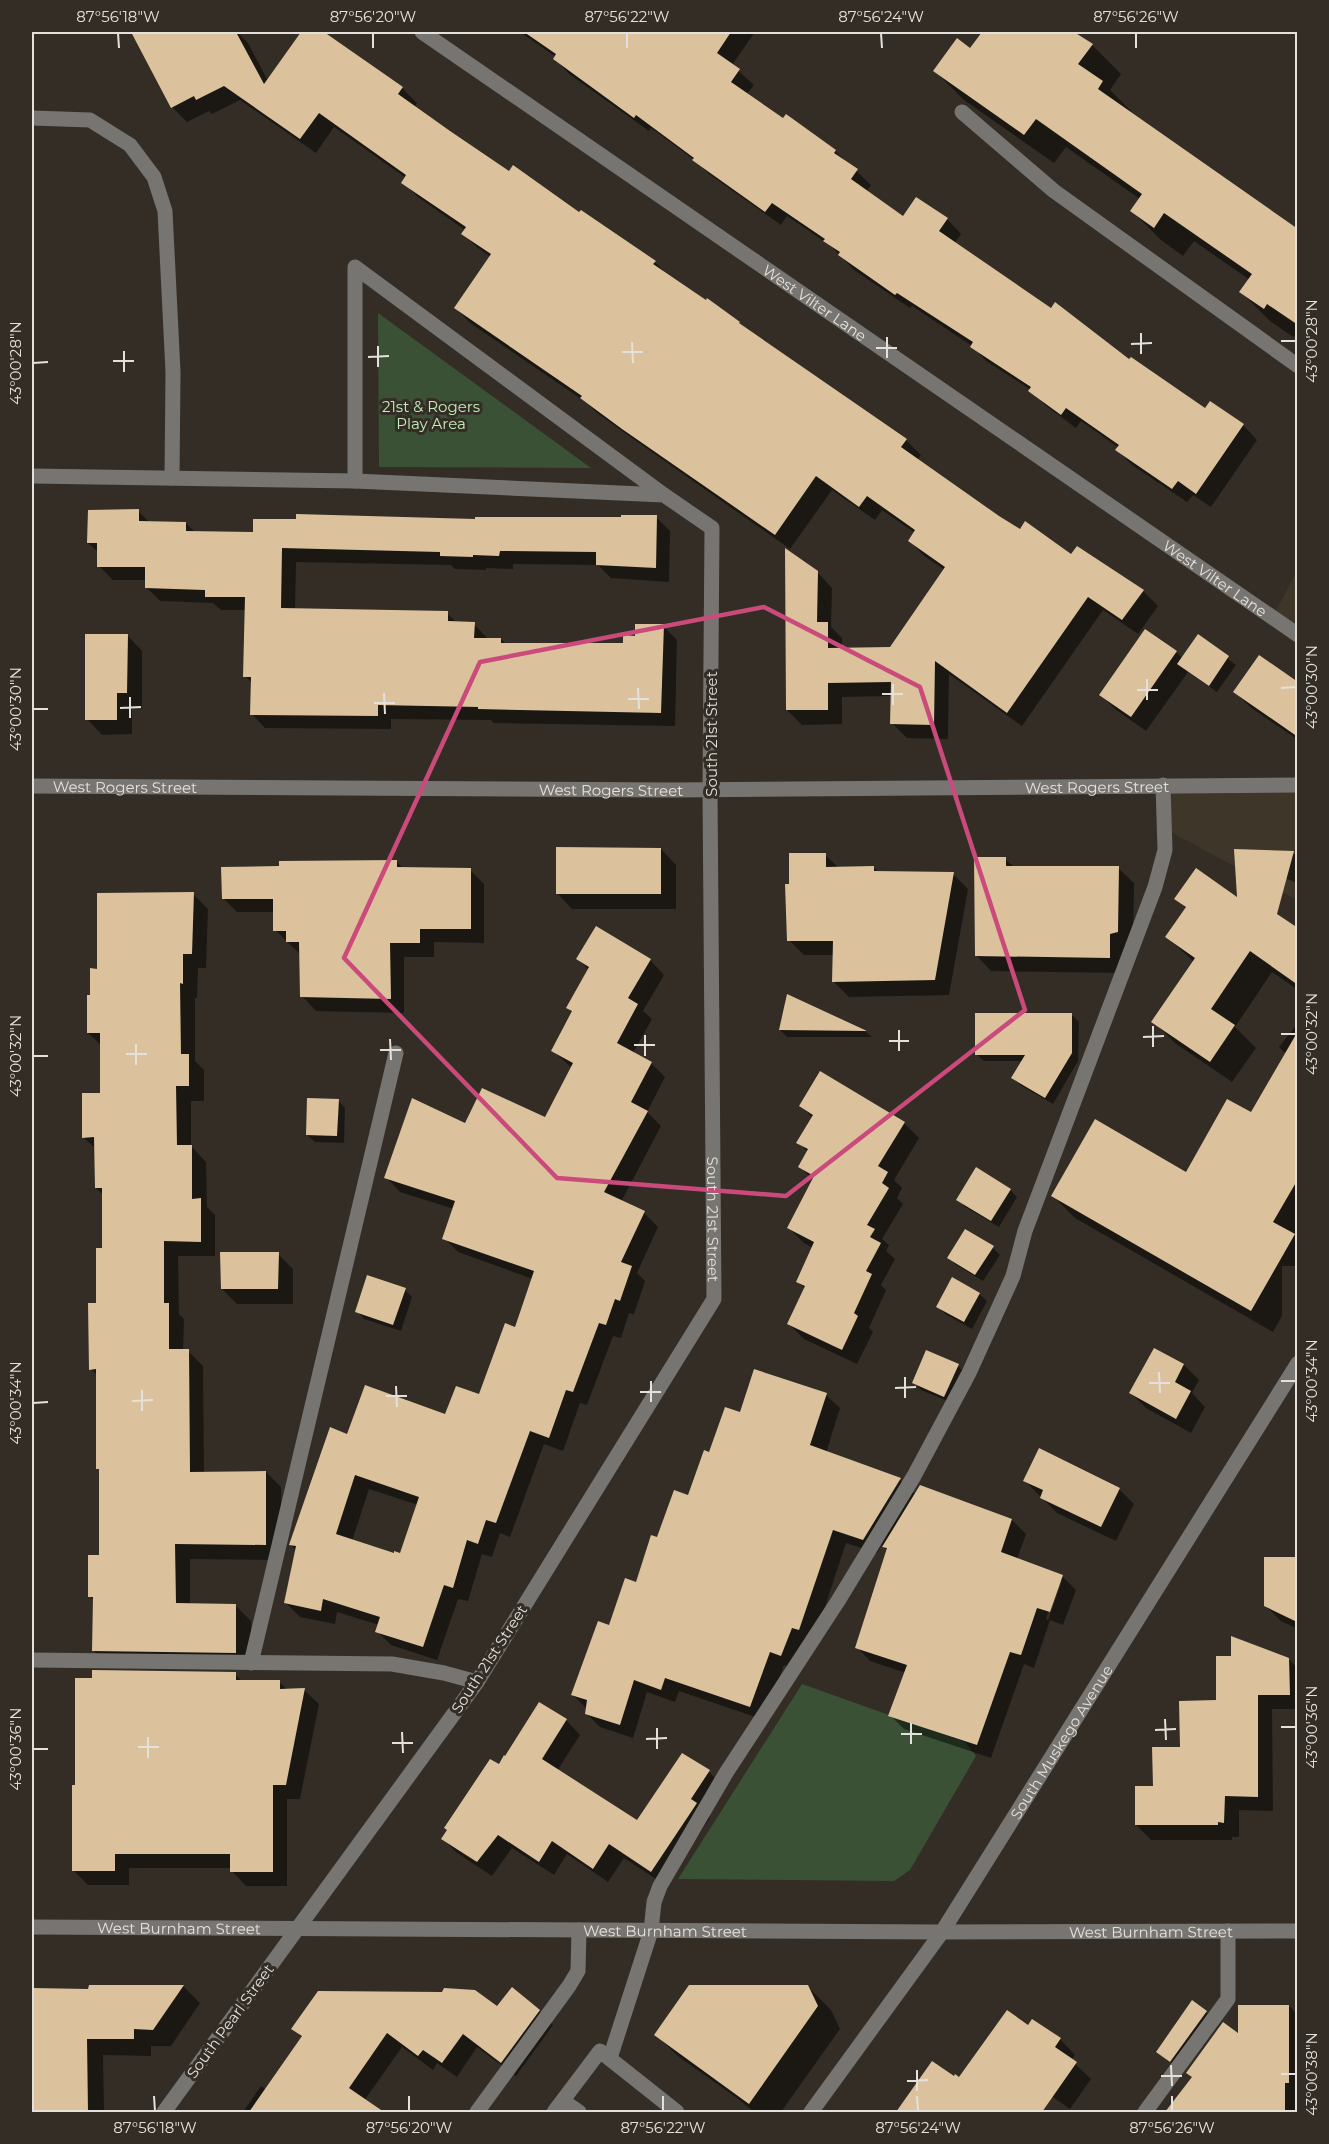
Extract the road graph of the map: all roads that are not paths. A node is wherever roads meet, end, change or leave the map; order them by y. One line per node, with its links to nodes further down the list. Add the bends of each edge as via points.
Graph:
1 (422, 32): 9 (street, West Vilter Lane)
2 (962, 112): 4 (street, via 1054,191)
3 (32, 118): 6 (street, via 90,120 130,145 154,177 165,211 173,372)
4 (1298, 366)
5 (32, 476): 6 (street)
6 (172, 478): 7 (street)
7 (355, 481): 8 (street); 8 (street, via 355,267)
8 (664, 495): 13 (street, South 21st Street, via 712,528)
9 (1298, 635)
10 (1163, 785): 11 (street, West Rogers Street); 13 (street, West Rogers Street); 22 (street, via 1165,850 1155,887 1025,1231 1012,1276 974,1362 914,1476 668,1870 654,1902)
11 (1298, 785)
12 (32, 786): 13 (street, West Rogers Street)
13 (710, 790): 18 (street, South 21st Street, via 714,1299)
14 (396, 1053): 17 (street)
15 (1298, 1363): 25 (street, South Muskego Avenue)
16 (32, 1660): 17 (street)
17 (251, 1663): 18 (street, via 392,1664)
18 (477, 1682): 20 (street, South 21st Street)
19 (32, 1928): 20 (street, West Burnham Street)
20 (296, 1929): 21 (street, West Burnham Street); 28 (street, South Pearl Street)
21 (579, 1930): 22 (street, West Burnham Street); 29 (street, via 578,1971)
22 (651, 1931): 25 (street, West Burnham Street); 26 (street)
23 (1228, 1931): 24 (street, West Burnham Street); 25 (street, West Burnham Street); 33 (street, via 1228,1998)
24 (1298, 1931)
25 (942, 1932): 32 (street, South Muskego Avenue)
26 (610, 2058): 27 (street, via 600,2051); 31 (street)
27 (558, 2107): 30 (street)
28 (164, 2112)
29 (477, 2112)
30 (579, 2112)
31 (677, 2112)
32 (811, 2112)
33 (1145, 2112)

